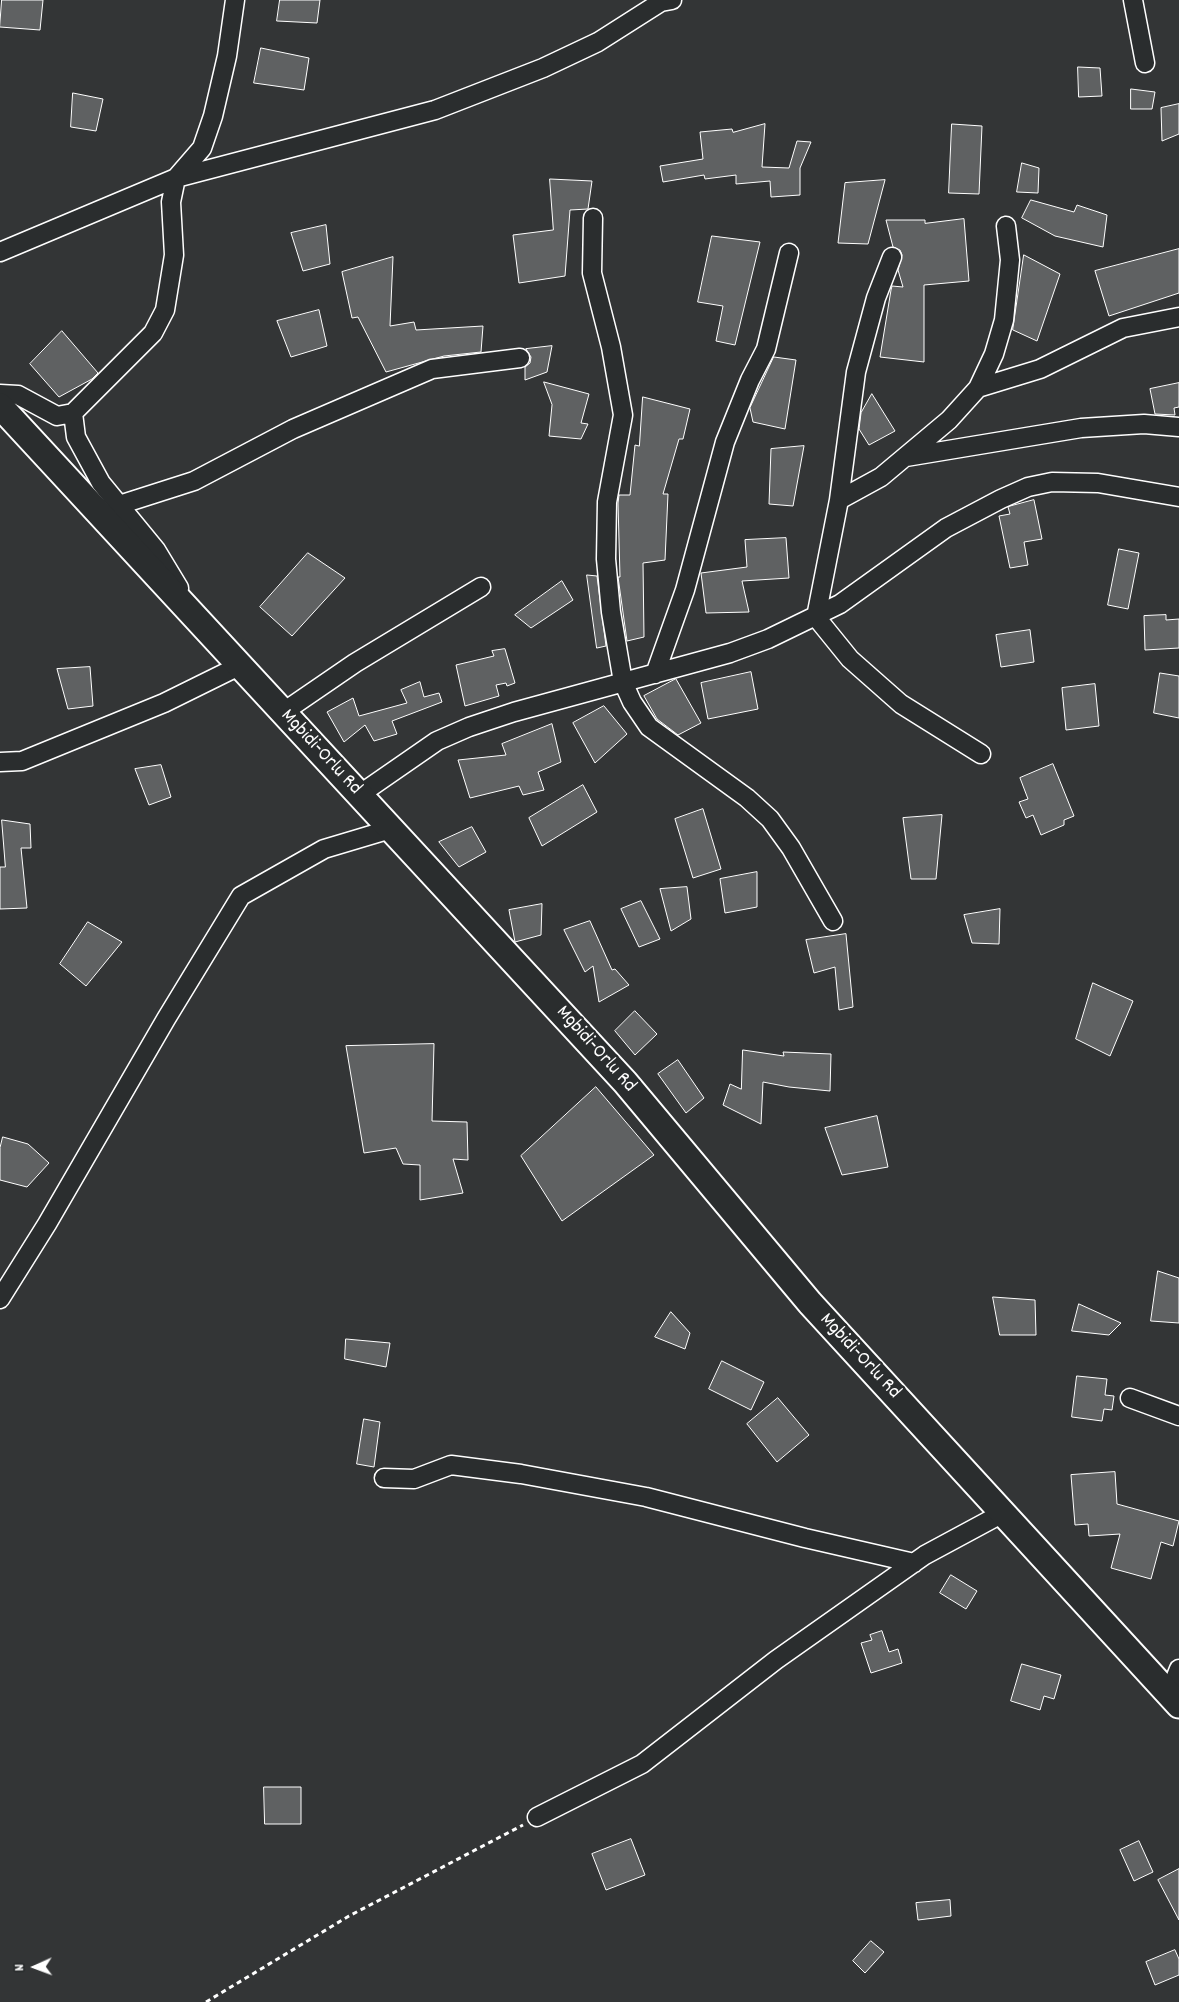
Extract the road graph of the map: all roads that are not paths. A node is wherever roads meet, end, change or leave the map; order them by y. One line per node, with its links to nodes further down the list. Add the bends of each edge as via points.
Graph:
1 (236, 0): 5 (street, via 213,116 202,148)
2 (672, 0): 5 (street, via 661,2 598,42 543,68 435,110)
3 (1134, 0): 4 (street)
4 (1146, 63)
5 (176, 178): 8 (street); 16 (street, via 171,202 174,255 165,310 152,334)
6 (593, 218): 27 (street, via 592,273 611,347 623,415 607,502 606,559)
7 (1006, 226): 13 (street, via 1010,260 1004,320 994,354)
8 (0, 252)
9 (789, 253): 26 (street, via 766,349 725,442 685,590)
10 (892, 257): 20 (street, via 876,298 856,372)
11 (1179, 317): 13 (street, via 1123,328 1040,369)
12 (520, 358): 21 (street, via 432,369 293,429 194,481)
13 (978, 388): 18 (street, via 949,420)
14 (0, 394): 16 (street, via 18,395 57,416)
15 (0, 406): 24 (main road, Mgbidi-Orlu Rd)
16 (73, 414): 21 (street, via 76,437 101,483)
17 (1179, 427): 18 (street, via 1144,424 1080,428)
18 (906, 457): 20 (street, via 881,477)
19 (1179, 497): 23 (street, via 1098,483 1052,482 1028,487 946,528 840,604)
20 (839, 500): 23 (street)
21 (119, 505): 24 (street, via 156,550)
22 (481, 587): 28 (street, via 355,663)
23 (816, 617): 26 (street, via 730,653); 29 (street, via 850,659 901,704)
24 (203, 626): 25 (main road, Mgbidi-Orlu Rd)
25 (239, 666): 28 (main road, Mgbidi-Orlu Rd); 30 (street, via 164,703 22,761)
26 (655, 674): 27 (street)
27 (623, 682): 31 (street, via 469,727 438,741); 33 (street, via 649,727 747,798 770,819 791,848)
28 (282, 713): 31 (main road, Mgbidi-Orlu Rd)
29 (981, 754)
30 (0, 762)
31 (358, 795): 32 (main road, Mgbidi-Orlu Rd)
32 (391, 829): 34 (street, via 324,849 241,896); 38 (main road, Mgbidi-Orlu Rd, via 625,1082 810,1304)
33 (832, 921)
34 (0, 1300)
35 (1130, 1398): 36 (street)
36 (1179, 1416)
37 (384, 1478): 39 (street, via 414,1479 451,1465 520,1474 646,1497)
38 (1003, 1513): 39 (street); 41 (main road, Mgbidi-Orlu Rd)
39 (914, 1563): 42 (street, via 776,1660 642,1764)
40 (1179, 1669): 41 (street)
41 (1174, 1699)
42 (537, 1818)

